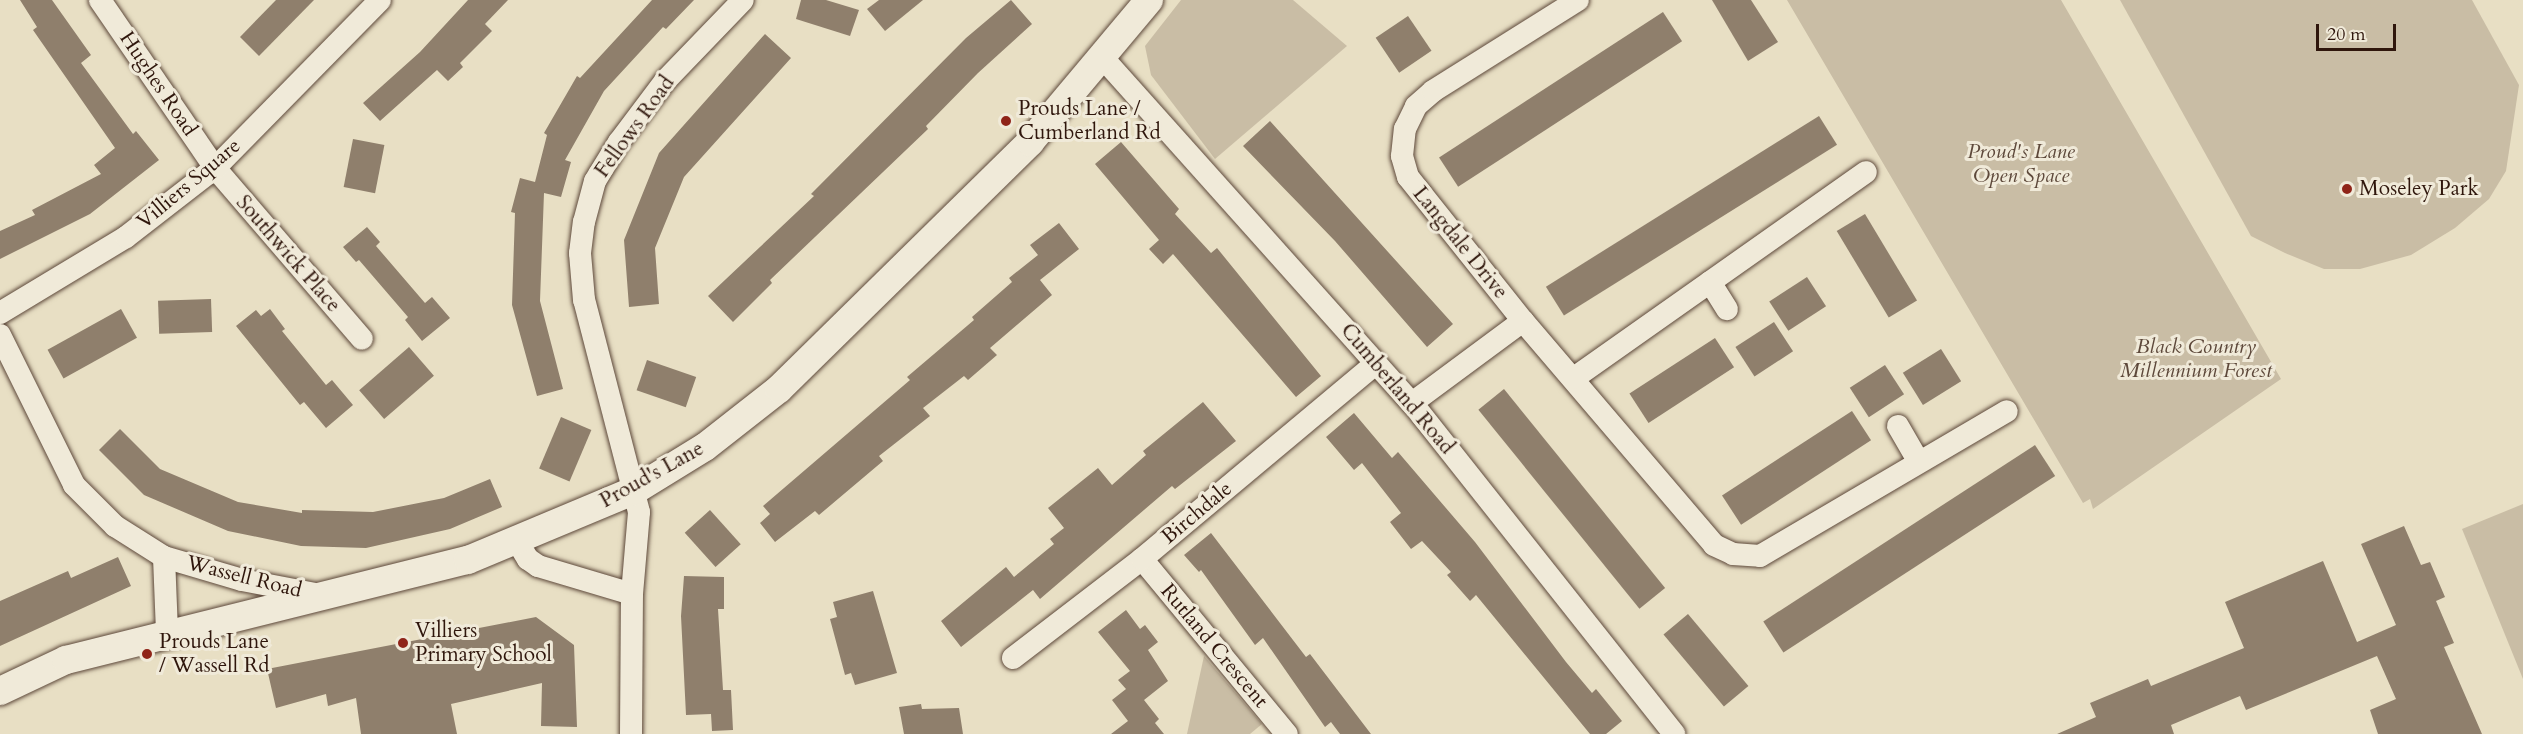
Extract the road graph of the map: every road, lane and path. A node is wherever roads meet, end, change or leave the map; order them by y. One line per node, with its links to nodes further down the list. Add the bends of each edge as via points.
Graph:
1 (100, 0): 7 (street, Hughes Road)
2 (380, 0): 7 (street, Villiers Square)
3 (743, 0): 21 (street, Fellows Road, via 665,81 619,142 595,182 584,222 580,253 584,300)
4 (1578, 0): 12 (street, Langdale Drive, via 1433,90 1416,106 1405,129 1402,156 1408,177)
5 (1146, 1): 6 (street, Proud's Lane)
6 (1103, 58): 15 (street, Cumberland Road); 21 (street, Proud's Lane, via 1030,142 779,389 705,447)
7 (215, 168): 11 (street, Villiers Square, via 126,237); 14 (street, Southwick Place)
8 (1866, 172): 9 (street)
9 (1710, 282): 10 (street); 16 (street)
10 (1727, 309)
11 (0, 313)
12 (1523, 321): 16 (street, Langdale Drive); 17 (street, Langdale Drive)
13 (0, 335): 23 (street, Wassell Road, via 74,485 115,526)
14 (362, 339)
15 (1376, 363): 17 (street, Cumberland Road); 24 (street, Birchdale)
16 (1574, 378): 20 (street, Langdale Drive, via 1714,545 1733,554 1760,556)
17 (1412, 403): 32 (street, Cumberland Road)
18 (2007, 411): 20 (street, Langdale Drive)
19 (1898, 426): 20 (street)
20 (1918, 460)
21 (635, 490): 22 (street, Proud's Lane); 25 (street, Fellows Road, via 639,512)
22 (516, 541): 25 (street, via 528,560 538,566); 26 (street, Proud's Lane, via 420,574)
23 (164, 557): 26 (street, Wassell Road, via 242,580); 27 (street, Wassell Road)
24 (1142, 559): 28 (street, Birchdale); 31 (street, Rutland Crescent)
25 (632, 594): 30 (street, Fellows Road)
26 (324, 596): 27 (street, Proud's Lane)
27 (167, 632): 29 (street, Proud's Lane, via 66,660)
28 (1013, 658)
29 (0, 691)
30 (631, 734)
31 (1287, 734)
32 (1674, 734)

